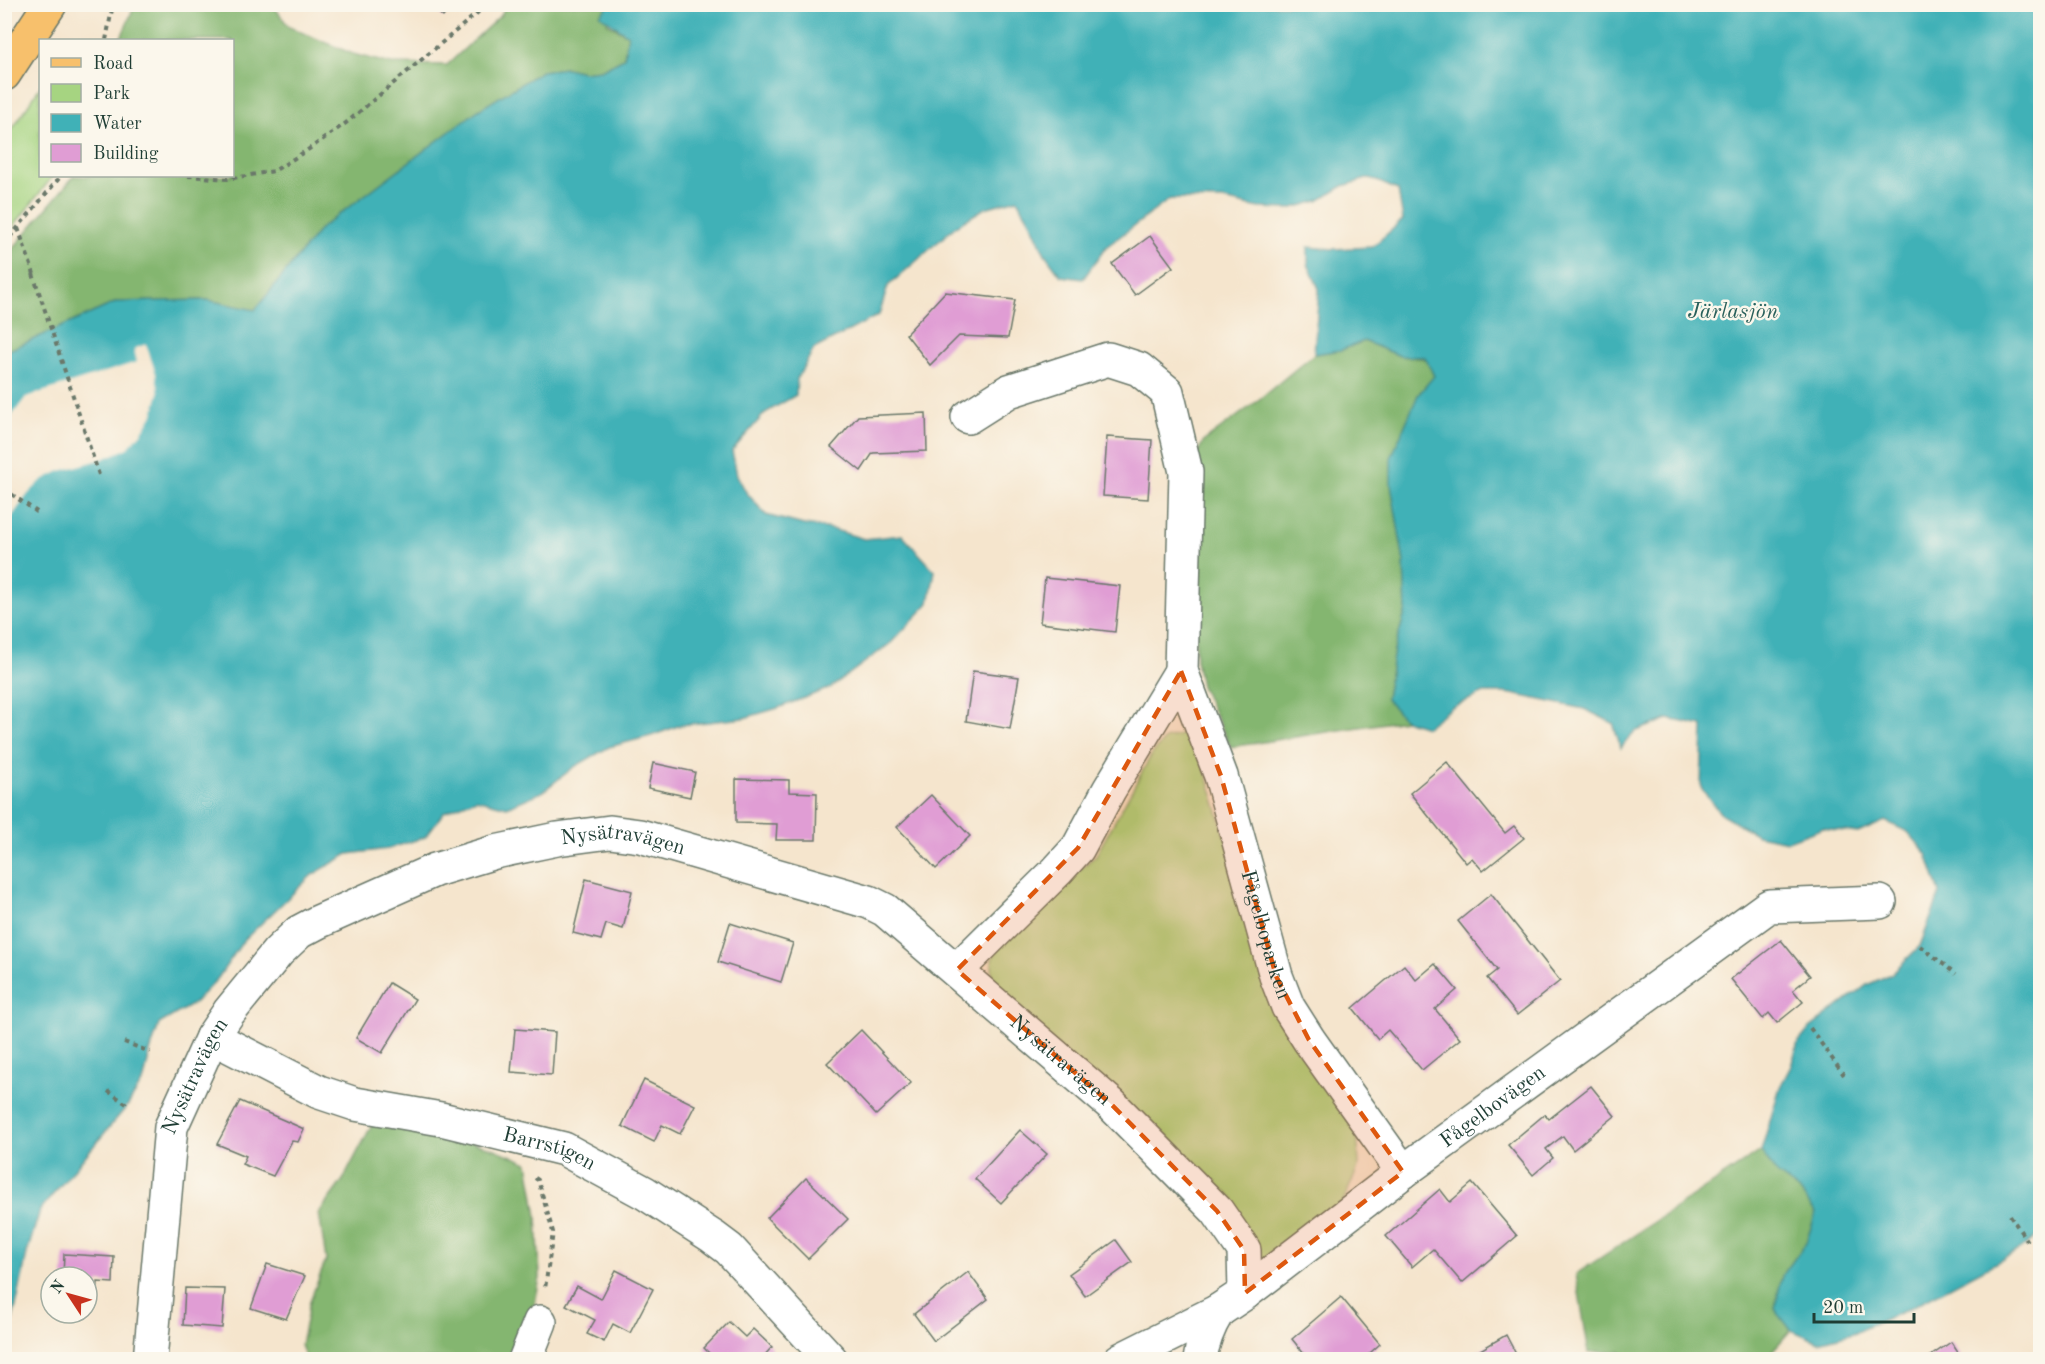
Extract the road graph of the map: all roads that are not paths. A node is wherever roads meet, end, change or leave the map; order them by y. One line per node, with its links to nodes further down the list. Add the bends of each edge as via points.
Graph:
1 (50, 4): 2 (main road)
2 (4, 74)
3 (968, 417): 4 (street, Fågelboparken, via 1009,391 1108,359 1140,369 1167,393 1186,472)
4 (1181, 671): 6 (street, Fågelboparken, via 1078,848); 8 (street, Fågelboparken, via 1221,776 1288,1007)
5 (1880, 902): 8 (street, Fågelbovägen, via 1769,906)
6 (957, 970): 7 (street, Nysätravägen, via 885,910 869,902 640,836 610,832 557,839 435,870 318,922 299,932 278,952); 9 (street, Nysätravägen, via 1112,1104 1217,1211 1244,1250)
7 (212, 1037): 12 (street, Nysätravägen, via 171,1127); 14 (street, Barrstigen, via 319,1092 355,1104 441,1119 564,1149 645,1193 729,1249)
8 (1403, 1172): 9 (street, Fågelbovägen)
9 (1245, 1293): 10 (street, Fågelbovägen)
10 (1218, 1311): 15 (street, Fågelbovägen); 16 (street)
11 (540, 1322): 13 (street)
12 (150, 1359)
13 (525, 1359)
14 (831, 1359)
15 (1120, 1359)
16 (1200, 1359)

